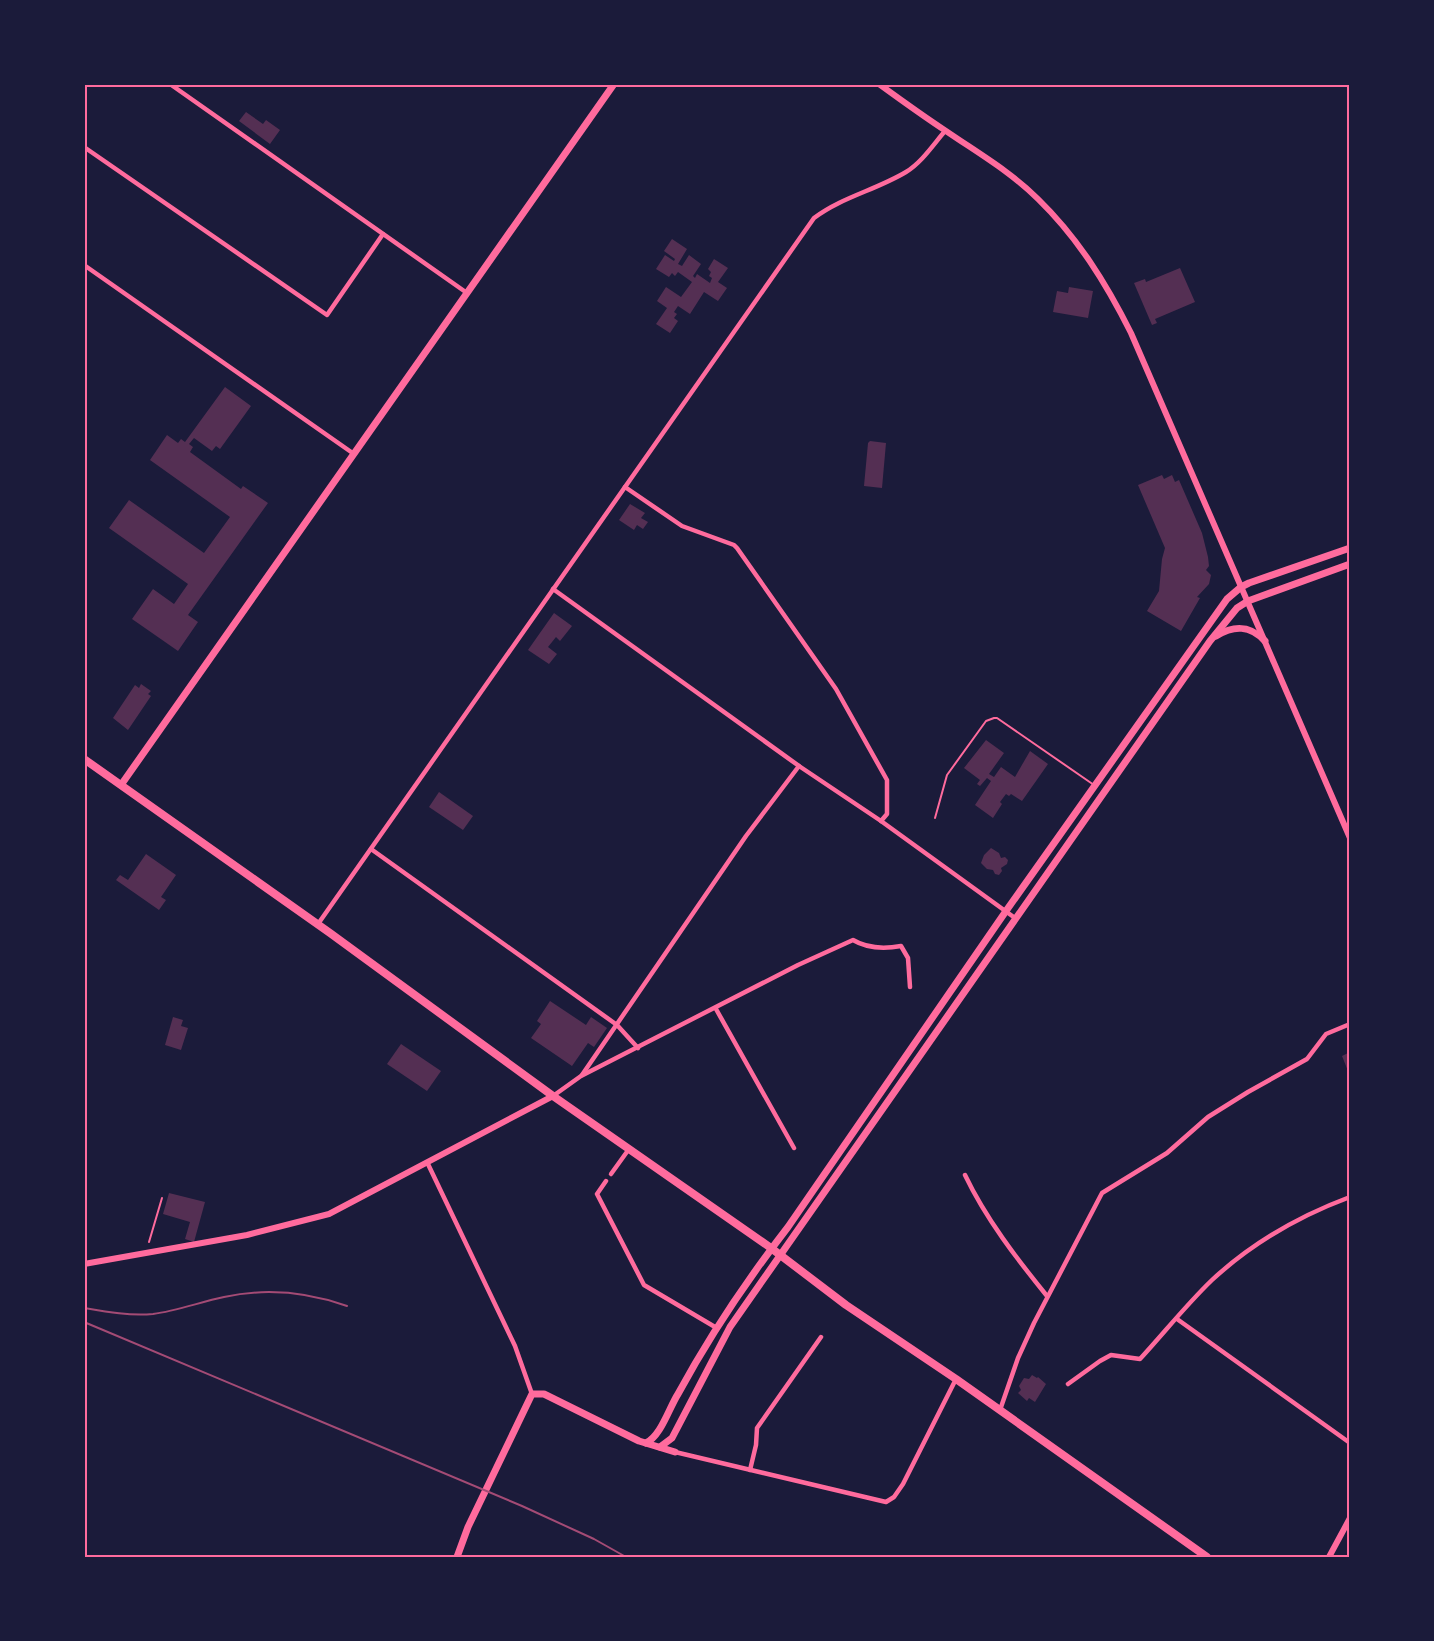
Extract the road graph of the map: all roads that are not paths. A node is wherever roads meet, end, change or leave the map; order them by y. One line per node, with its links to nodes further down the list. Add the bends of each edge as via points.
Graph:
1 (170, 84): 6 (street)
2 (614, 84): 8 (main road)
3 (879, 84): 4 (street)
4 (945, 131): 10 (street, via 906,172 833,204 814,218); 13 (street, via 1024,186 1065,226 1093,263 1131,333)
5 (84, 147): 6 (street, via 327,315)
6 (383, 234): 8 (street)
7 (84, 265): 9 (street)
8 (467, 293): 9 (main road)
9 (354, 454): 20 (main road)
10 (625, 487): 14 (street); 23 (street, via 682,525 734,545 745,559 836,689 887,780 886,814)
11 (1350, 548): 13 (main road)
12 (1350, 564): 15 (main road)
13 (1242, 587): 15 (street); 21 (main road, via 1212,619)
14 (553, 589): 19 (street); 25 (street)
15 (1248, 601): 16 (main road, via 1237,608); 17 (street)
16 (1210, 641): 17 (main road, via 1235,627 1254,632); 27 (main road)
17 (1265, 641): 24 (street)
18 (84, 759): 20 (main road)
19 (799, 766): 23 (street); 32 (street, via 746,836)
20 (121, 785): 28 (main road)
21 (1094, 785): 22 (lane, via 993,718 986,721 947,775); 26 (main road)
22 (935, 818)
23 (881, 821): 26 (street)
24 (1350, 838)
25 (371, 849): 28 (street); 32 (street)
26 (1005, 911): 27 (street); 45 (main road)
27 (1015, 918): 46 (main road)
28 (318, 924): 35 (main road)
29 (910, 987): 30 (street, via 909,958 901,946 881,949 853,940)
30 (716, 1008): 33 (street); 36 (street)
31 (1350, 1024): 48 (street, via 1326,1034 1307,1059 1208,1117 1167,1152 1102,1193)
32 (617, 1026): 33 (street); 34 (street)
33 (638, 1048): 34 (street)
34 (581, 1076): 35 (street)
35 (553, 1096): 37 (main road); 38 (street)
36 (794, 1148)
37 (629, 1149): 39 (street); 45 (main road)
38 (427, 1162): 47 (street, via 329,1214 247,1235); 54 (street, via 515,1346)
39 (611, 1174)
40 (965, 1175): 48 (street, via 975,1198)
41 (606, 1181): 50 (street, via 597,1194 644,1285)
42 (1350, 1197): 49 (street, via 1293,1221 1248,1250)
43 (162, 1198): 44 (lane)
44 (149, 1242)
45 (771, 1248): 46 (main road); 50 (main road)
46 (781, 1255): 52 (main road, via 846,1305); 56 (main road, via 730,1327)
47 (84, 1264)
48 (1047, 1296): 55 (street, via 1018,1358)
49 (1177, 1319): 53 (street, via 1140,1359 1112,1355); 58 (street)
50 (715, 1327): 57 (main road, via 656,1436)
51 (821, 1337): 61 (street, via 757,1428)
52 (956, 1379): 55 (main road); 61 (street, via 903,1484 886,1502)
53 (1068, 1384)
54 (532, 1394): 57 (main road, via 544,1394); 64 (main road)
55 (1000, 1410): 63 (main road)
56 (672, 1438): 59 (main road); 60 (main road)
57 (646, 1443): 59 (main road)
58 (1350, 1443)
59 (660, 1447): 60 (main road)
60 (675, 1452): 61 (street)
61 (750, 1470)
62 (1350, 1518): 65 (street)
63 (1202, 1556)
64 (456, 1557)
65 (1329, 1557)

